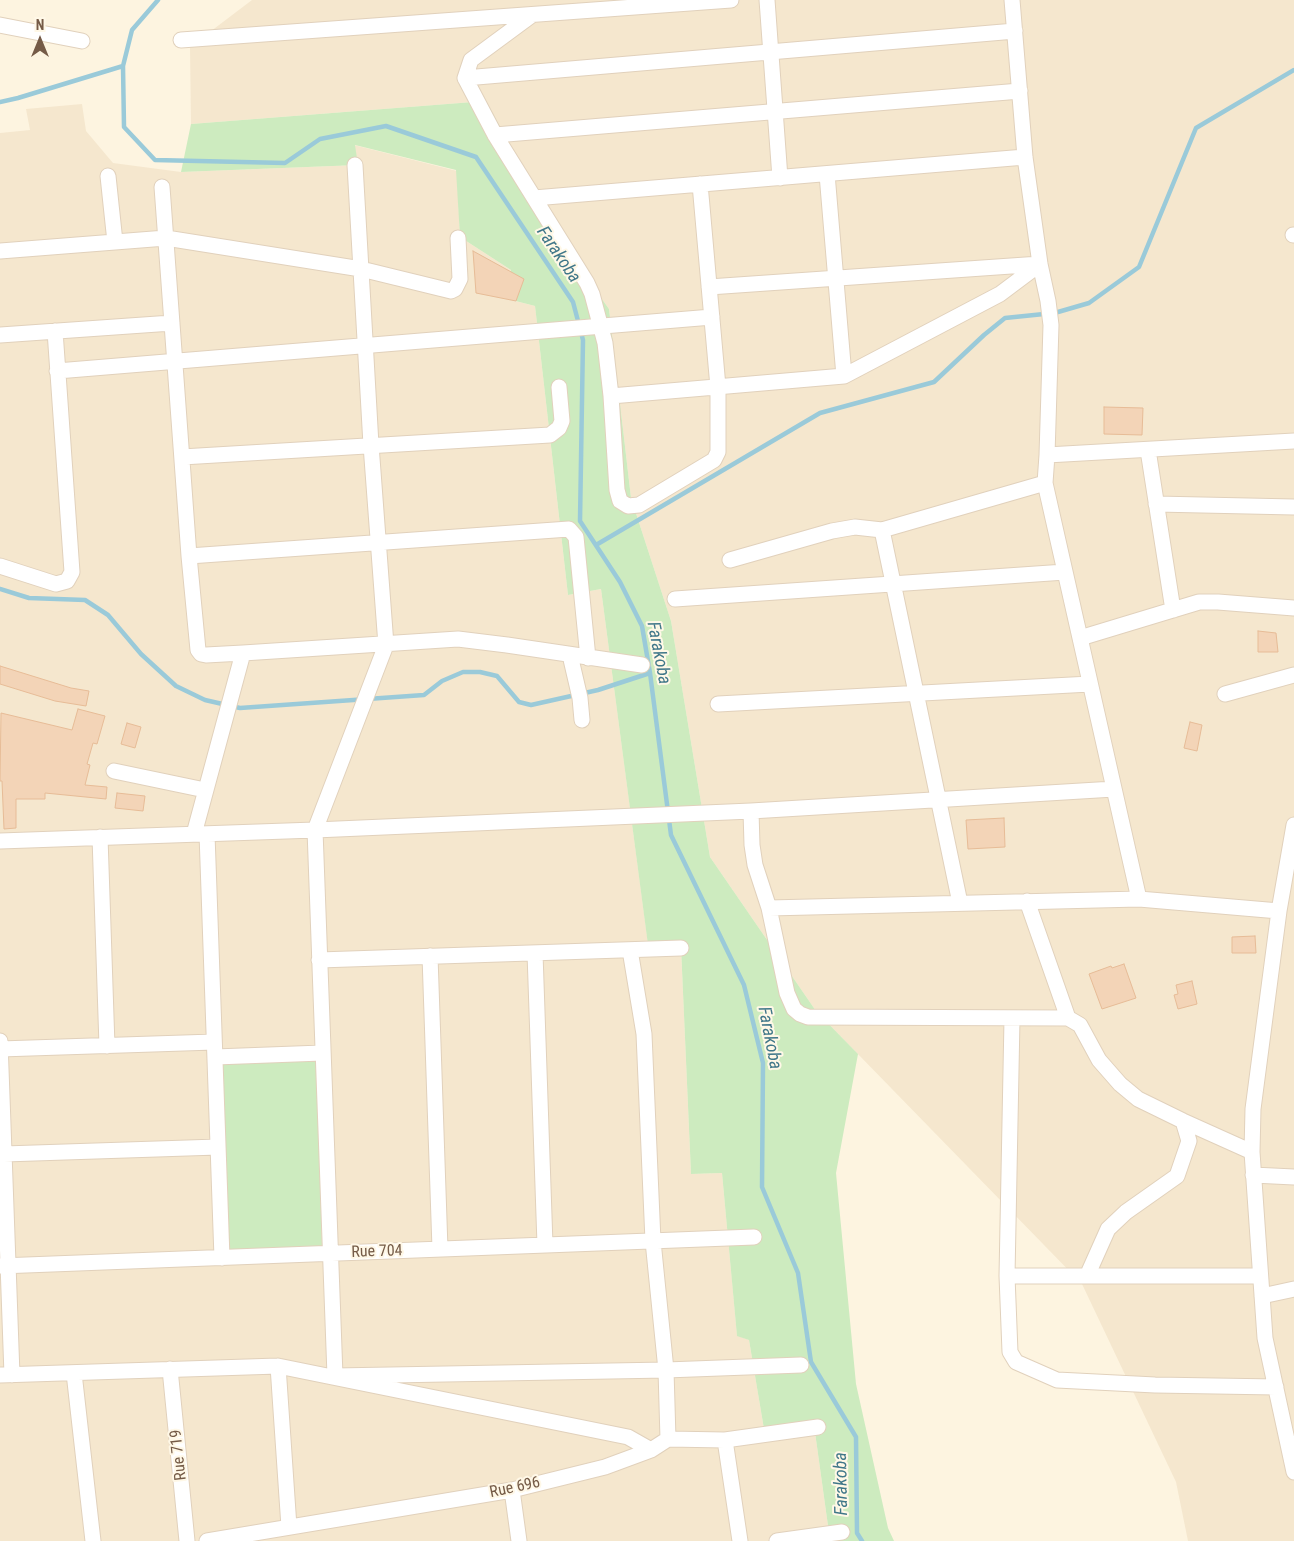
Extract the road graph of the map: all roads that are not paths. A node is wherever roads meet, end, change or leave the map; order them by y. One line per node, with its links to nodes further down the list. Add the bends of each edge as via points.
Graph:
1 (731, 0): 4 (street)
2 (766, 0): 10 (street)
3 (1012, 0): 7 (street)
4 (559, 6): 5 (street)
5 (532, 14): 8 (street); 11 (street, via 471,60)
6 (0, 25): 9 (street)
7 (1015, 31): 10 (street); 12 (street)
8 (181, 40)
9 (82, 41)
10 (771, 52): 11 (street); 13 (street)
11 (465, 78): 14 (street)
12 (1020, 91): 13 (street); 15 (street)
13 (775, 111): 14 (street); 19 (street)
14 (495, 135): 22 (street)
15 (1025, 157): 17 (street); 27 (street)
16 (355, 165): 28 (street)
17 (827, 174): 19 (street); 29 (street)
18 (108, 176): 25 (street)
19 (780, 178): 20 (street)
20 (700, 184): 22 (street); 30 (street)
21 (162, 187): 23 (street)
22 (534, 198): 33 (street, via 587,283)
23 (166, 238): 25 (street); 28 (street); 32 (street)
24 (458, 238): 28 (street, via 460,279 451,291)
25 (115, 242): 26 (street)
26 (0, 251)
27 (1040, 264): 29 (street); 39 (street, via 1000,294); 46 (street, via 1051,325)
28 (361, 269): 36 (street)
29 (836, 278): 30 (street); 39 (street)
30 (709, 287): 31 (street)
31 (712, 317): 33 (street); 41 (street)
32 (172, 323): 34 (street); 37 (street)
33 (597, 326): 36 (street); 42 (street)
34 (55, 332): 35 (street); 38 (street)
35 (0, 336)
36 (366, 347): 37 (street); 44 (street)
37 (175, 362): 38 (street); 47 (street)
38 (57, 371): 55 (street, via 72,572 67,581 56,584)
39 (844, 376): 41 (street)
40 (559, 387): 44 (street, via 562,421 550,435)
41 (718, 387): 42 (street); 42 (street, via 719,445 714,460 639,506 628,506 620,501 617,490)
42 (611, 396)
43 (1294, 441): 45 (street)
44 (371, 445): 47 (street); 52 (street)
45 (1148, 450): 46 (street); 49 (street)
46 (1047, 455): 48 (street)
47 (182, 456): 53 (street)
48 (1044, 483): 51 (street); 56 (street)
49 (1156, 504): 50 (street); 60 (street)
50 (1294, 508)
51 (882, 530): 54 (street, via 855,527 832,531); 57 (street)
52 (378, 542): 53 (street); 62 (street); 65 (street, via 569,529 577,542)
53 (189, 556): 63 (street, via 200,654)
54 (730, 560)
55 (0, 566)
56 (1065, 572): 57 (street); 61 (street)
57 (894, 584): 58 (street); 69 (street)
58 (675, 599)
59 (1294, 608): 60 (street, via 1199,602)
60 (1173, 610): 61 (street)
61 (1080, 638): 68 (street)
62 (386, 644): 63 (street); 64 (street, via 458,639); 79 (street)
63 (243, 653): 75 (street)
64 (570, 655): 65 (street); 72 (street)
65 (588, 658): 66 (street)
66 (642, 665)
67 (1294, 675): 70 (street)
68 (1090, 684): 69 (street); 74 (street)
69 (917, 693): 71 (street); 76 (street)
70 (1225, 694)
71 (718, 704)
72 (582, 720)
73 (114, 771): 75 (street)
74 (1114, 789): 76 (street); 83 (street)
75 (205, 790): 80 (street)
76 (939, 800): 77 (street); 85 (street)
77 (751, 811): 79 (street); 86 (street, via 753,855)
78 (1294, 825): 87 (street)
79 (315, 830): 80 (street); 92 (street)
80 (201, 834): 81 (street); 98 (street)
81 (100, 837): 82 (street); 96 (street)
82 (0, 841)
83 (1139, 899): 84 (street); 87 (street)
84 (1028, 901): 85 (street); 93 (street)
85 (960, 903): 86 (street)
86 (769, 908): 94 (street, via 786,993 800,1014 808,1017)
87 (1279, 911): 102 (street, via 1253,1109)
88 (681, 948): 89 (street)
89 (630, 950): 90 (street); 107 (street, via 644,1034)
90 (535, 953): 91 (street); 108 (street)
91 (430, 956): 92 (street); 109 (street)
92 (319, 960): 99 (street)
93 (1068, 1018): 94 (street); 100 (street, via 1080,1025 1099,1060 1120,1084 1138,1099)
94 (1012, 1019): 113 (street)
95 (0, 1041): 97 (street)
96 (107, 1046): 97 (street); 98 (street)
97 (0, 1049): 103 (street)
98 (215, 1049): 99 (street); 101 (street)
99 (322, 1053): 110 (street)
100 (1183, 1122): 102 (street); 114 (street, via 1189,1141 1177,1176 1126,1212 1108,1229)
101 (218, 1147): 103 (street); 111 (street)
102 (1252, 1152): 104 (street)
103 (4, 1154): 112 (street)
104 (1253, 1176): 105 (street); 115 (street)
105 (1294, 1177)
106 (754, 1237): 107 (street, Rue 704)
107 (653, 1241): 108 (street, Rue 704); 121 (street)
108 (545, 1245): 109 (street, Rue 704)
109 (440, 1249): 110 (street, Rue 704)
110 (329, 1254): 111 (street, Rue 704); 124 (street)
111 (222, 1258): 112 (street, Rue 704)
112 (4, 1266): 123 (street)
113 (1007, 1276): 114 (street); 125 (street, via 1010,1352 1016,1362 1037,1372 1057,1380)
114 (1087, 1276): 115 (street)
115 (1260, 1276): 117 (street)
116 (1294, 1289): 117 (street)
117 (1262, 1296): 125 (street, via 1265,1338)
118 (801, 1365): 121 (street)
119 (278, 1366): 120 (street); 124 (street); 132 (street)
120 (170, 1369): 122 (street); 135 (street, Rue 719)
121 (666, 1370): 124 (street); 127 (street)
122 (74, 1373): 123 (street); 134 (street)
123 (6, 1375)
124 (335, 1376): 129 (street, via 628,1437)
125 (1276, 1386): 130 (street)
126 (818, 1426): 128 (street)
127 (668, 1439): 128 (street); 129 (street, Rue 696)
128 (725, 1440): 138 (street)
129 (651, 1450): 131 (street, Rue 696, via 605,1467)
130 (1294, 1472)
131 (512, 1490): 132 (street, Rue 696); 137 (street)
132 (290, 1527): 136 (street, Rue 696)
133 (842, 1532): 139 (street)
134 (93, 1541)
135 (187, 1541)
136 (207, 1541)
137 (519, 1541)
138 (740, 1541)
139 (777, 1541)

